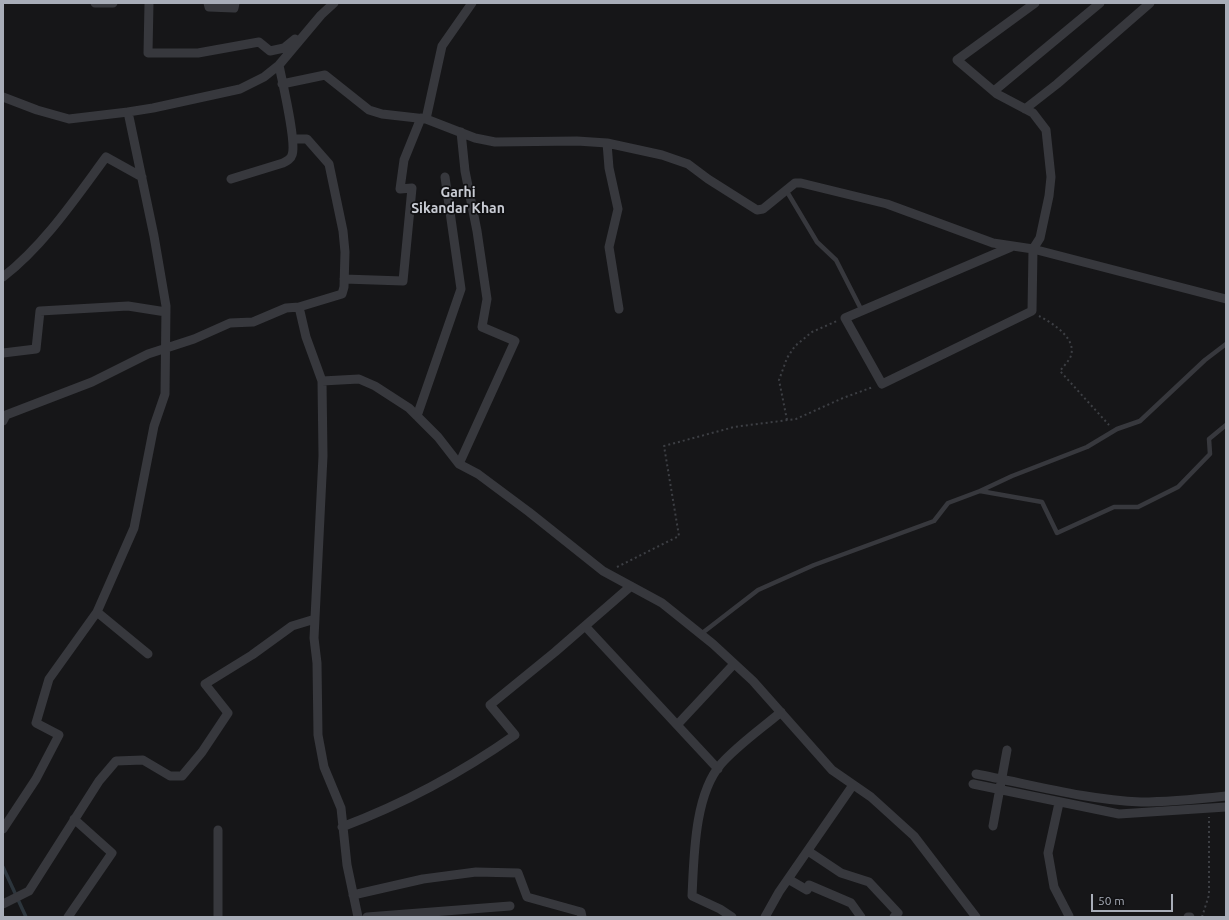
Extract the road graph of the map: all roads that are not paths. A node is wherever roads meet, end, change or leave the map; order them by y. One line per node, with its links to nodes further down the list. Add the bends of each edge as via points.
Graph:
1 (95, 3): 2 (street)
2 (113, 3)
3 (149, 3): 11 (street, via 148,53 198,53 259,42 270,51 284,48)
4 (208, 3): 5 (street, via 209,7 234,8)
5 (234, 3)
6 (334, 3): 11 (street)
7 (472, 3): 18 (street, via 442,46)
8 (1036, 3): 14 (street, via 957,60)
9 (1100, 3): 14 (street)
10 (1150, 3): 16 (street)
11 (309, 29): 12 (street)
12 (279, 65): 13 (street); 17 (street, via 264,77 240,88)
13 (282, 84): 18 (street, via 325,75 369,110); 20 (street)
14 (994, 91): 16 (street)
15 (3, 97): 17 (street, via 69,119)
16 (1025, 109): 27 (street, via 1033,114 1046,130 1052,177 1040,238)
17 (128, 112): 22 (street)
18 (424, 118): 19 (street); 29 (street, via 404,160 400,189 412,188 402,281)
19 (461, 132): 21 (street, via 495,142); 42 (street, via 465,171 487,299 482,327 515,341)
20 (293, 139): 24 (street, via 293,154 289,159); 29 (street, via 307,139 329,164 343,231)
21 (607, 143): 25 (street, via 662,155 688,164 757,210 763,209); 32 (street, via 618,209 609,247)
22 (142, 177): 28 (street, via 106,157 50,229); 34 (street)
23 (445, 177): 39 (street, via 461,290)
24 (231, 179)
25 (786, 190): 26 (street, via 795,183 801,183 888,204 978,238); 33 (lane, via 817,242 836,260)
26 (1012, 247): 27 (street); 33 (street)
27 (1033, 249): 30 (street); 33 (street, via 1032,311 882,384 844,318)
28 (3, 278)
29 (344, 279): 31 (street, via 342,294)
30 (1226, 299)
31 (299, 307): 36 (street, via 286,308 253,322 230,323 194,339); 38 (street, via 306,337)
32 (619, 309)
33 (862, 311)
34 (166, 312): 36 (street); 37 (street, via 128,306 40,311 36,349)
35 (1226, 344): 43 (lane, via 1140,421 1114,431 1087,447)
36 (165, 348): 40 (street, via 92,382 6,415); 45 (street, via 165,394 154,426 134,528)
37 (3, 353)
38 (322, 381): 39 (street, via 359,378 409,408); 46 (street, via 323,456)
39 (417, 416): 42 (street)
40 (3, 421)
41 (1226, 425): 43 (lane, via 1209,439 1210,454 1178,487 1138,507 1114,507 1057,533 1042,502)
42 (459, 464): 44 (street, via 478,474 606,572)
43 (980, 491): 48 (lane, via 948,504 934,521 814,565 758,590)
44 (630, 586): 47 (street); 48 (street, via 662,603)
45 (97, 612): 49 (street); 66 (street, via 49,679 36,723 59,735 36,779)
46 (315, 619): 63 (street, via 292,626 205,684 228,713 182,776 170,776 143,760 116,761 99,781); 65 (street, via 318,735 324,767 340,808)
47 (585, 626): 52 (street); 65 (street, via 490,705 514,735 483,757 439,782)
48 (701, 634): 50 (street)
49 (148, 654)
50 (734, 664): 51 (street); 52 (street)
51 (781, 712): 54 (street); 58 (street, via 832,770)
52 (676, 725): 54 (street)
53 (1007, 750): 56 (street)
54 (718, 769): 78 (street, via 704,794 696,833 692,896)
55 (976, 774): 56 (street)
56 (1003, 779): 59 (street); 60 (street, via 1063,792 1141,802)
57 (973, 784): 59 (street)
58 (853, 785): 68 (street); 82 (street, via 872,797 914,836)
59 (1001, 790): 61 (street); 64 (street)
60 (1226, 796)
61 (1058, 802): 62 (street, via 1119,814); 83 (street, via 1048,853 1054,887)
62 (1226, 807)
63 (74, 819): 71 (street, via 29,891); 73 (street, via 112,853)
64 (993, 826)
65 (342, 827): 70 (street)
66 (3, 829)
67 (218, 830): 74 (street)
68 (808, 851): 69 (street); 81 (street, via 841,873 869,882 898,913)
69 (788, 879): 79 (street); 80 (street, via 807,890 809,886 851,903)
70 (353, 895): 75 (street); 77 (street, via 423,879 476,872 518,872 527,897 581,912)
71 (4, 904)
72 (510, 906): 76 (street)
73 (68, 917)
74 (218, 917)
75 (358, 917)
76 (367, 917)
77 (582, 917)
78 (732, 917)
79 (765, 917)
80 (861, 917)
81 (894, 917)
82 (976, 917)
83 (1068, 917)

